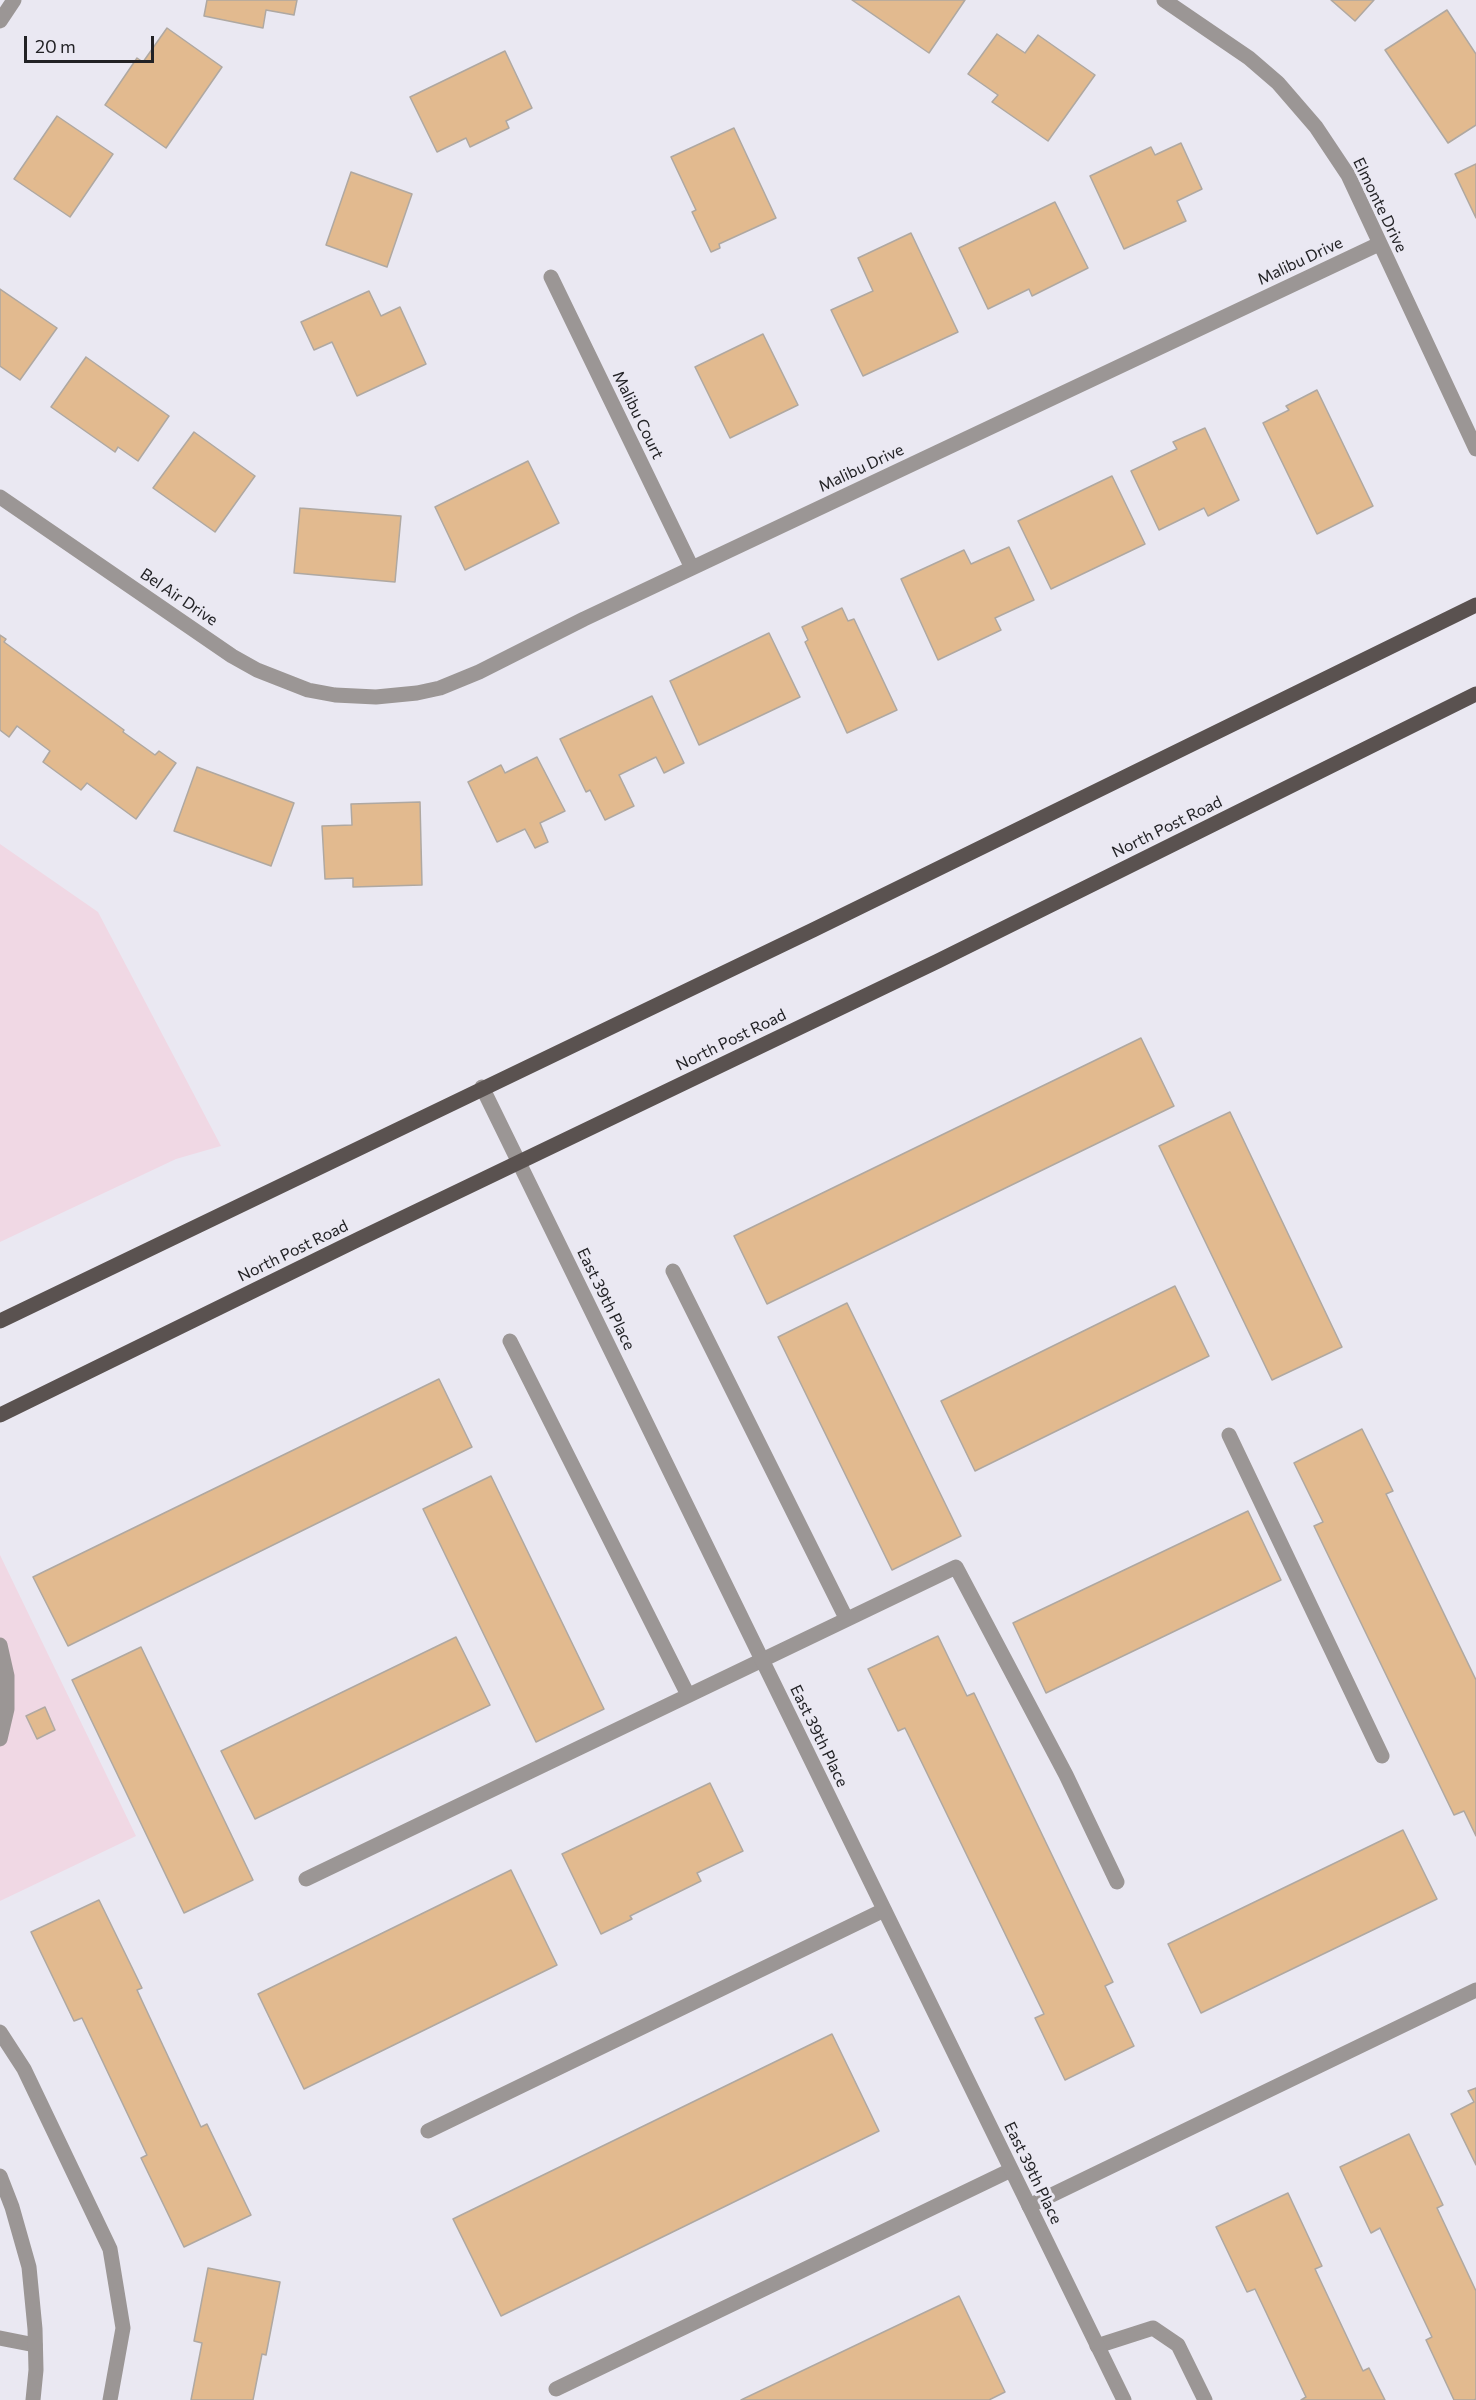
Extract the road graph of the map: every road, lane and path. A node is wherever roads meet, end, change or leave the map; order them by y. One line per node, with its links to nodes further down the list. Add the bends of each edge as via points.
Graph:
1 (14, 0): 3 (street)
2 (1164, 0): 4 (street, Elmonte Drive, via 1249,58 1305,111 1348,175)
3 (0, 21)
4 (1379, 244): 6 (street, Elmonte Drive); 8 (street, Malibu Drive)
5 (551, 277): 8 (street, Malibu Court)
6 (1476, 449)
7 (0, 497): 11 (street, Bel Air Drive, via 232,656 308,690)
8 (692, 567): 11 (street, Malibu Drive, via 464,679 410,694)
9 (1476, 605): 12 (main road)
10 (1476, 694): 13 (main road, North Post Road, via 938,961)
11 (350, 696)
12 (483, 1088): 13 (street, East 39th Place); 15 (main road)
13 (519, 1162): 17 (main road, North Post Road); 21 (street, East 39th Place)
14 (673, 1271): 19 (street)
15 (0, 1321)
16 (510, 1341): 22 (street)
17 (0, 1415)
18 (1229, 1435): 24 (street)
19 (846, 1618): 21 (street); 26 (street, via 956,1567 1066,1775)
20 (0, 1645): 23 (street, via 7,1676 7,1709)
21 (762, 1659): 22 (street); 27 (street, East 39th Place)
22 (688, 1695): 25 (street)
23 (0, 1739)
24 (1382, 1756)
25 (306, 1879)
26 (1117, 1882)
27 (884, 1910): 30 (street); 31 (street, East 39th Place)
28 (1476, 1990): 33 (street)
29 (0, 2032): 39 (street, via 24,2069 111,2249 123,2328)
30 (428, 2131)
31 (1011, 2170): 33 (street, East 39th Place); 37 (street)
32 (0, 2176): 35 (street, via 29,2267)
33 (1029, 2206): 36 (street, East 39th Place)
34 (0, 2338): 35 (street)
35 (35, 2345): 38 (street)
36 (1097, 2346): 40 (street, East 39th Place); 41 (street, via 1153,2328 1178,2345)
37 (556, 2389)
38 (33, 2400)
39 (110, 2400)
40 (1124, 2400)
41 (1205, 2400)

